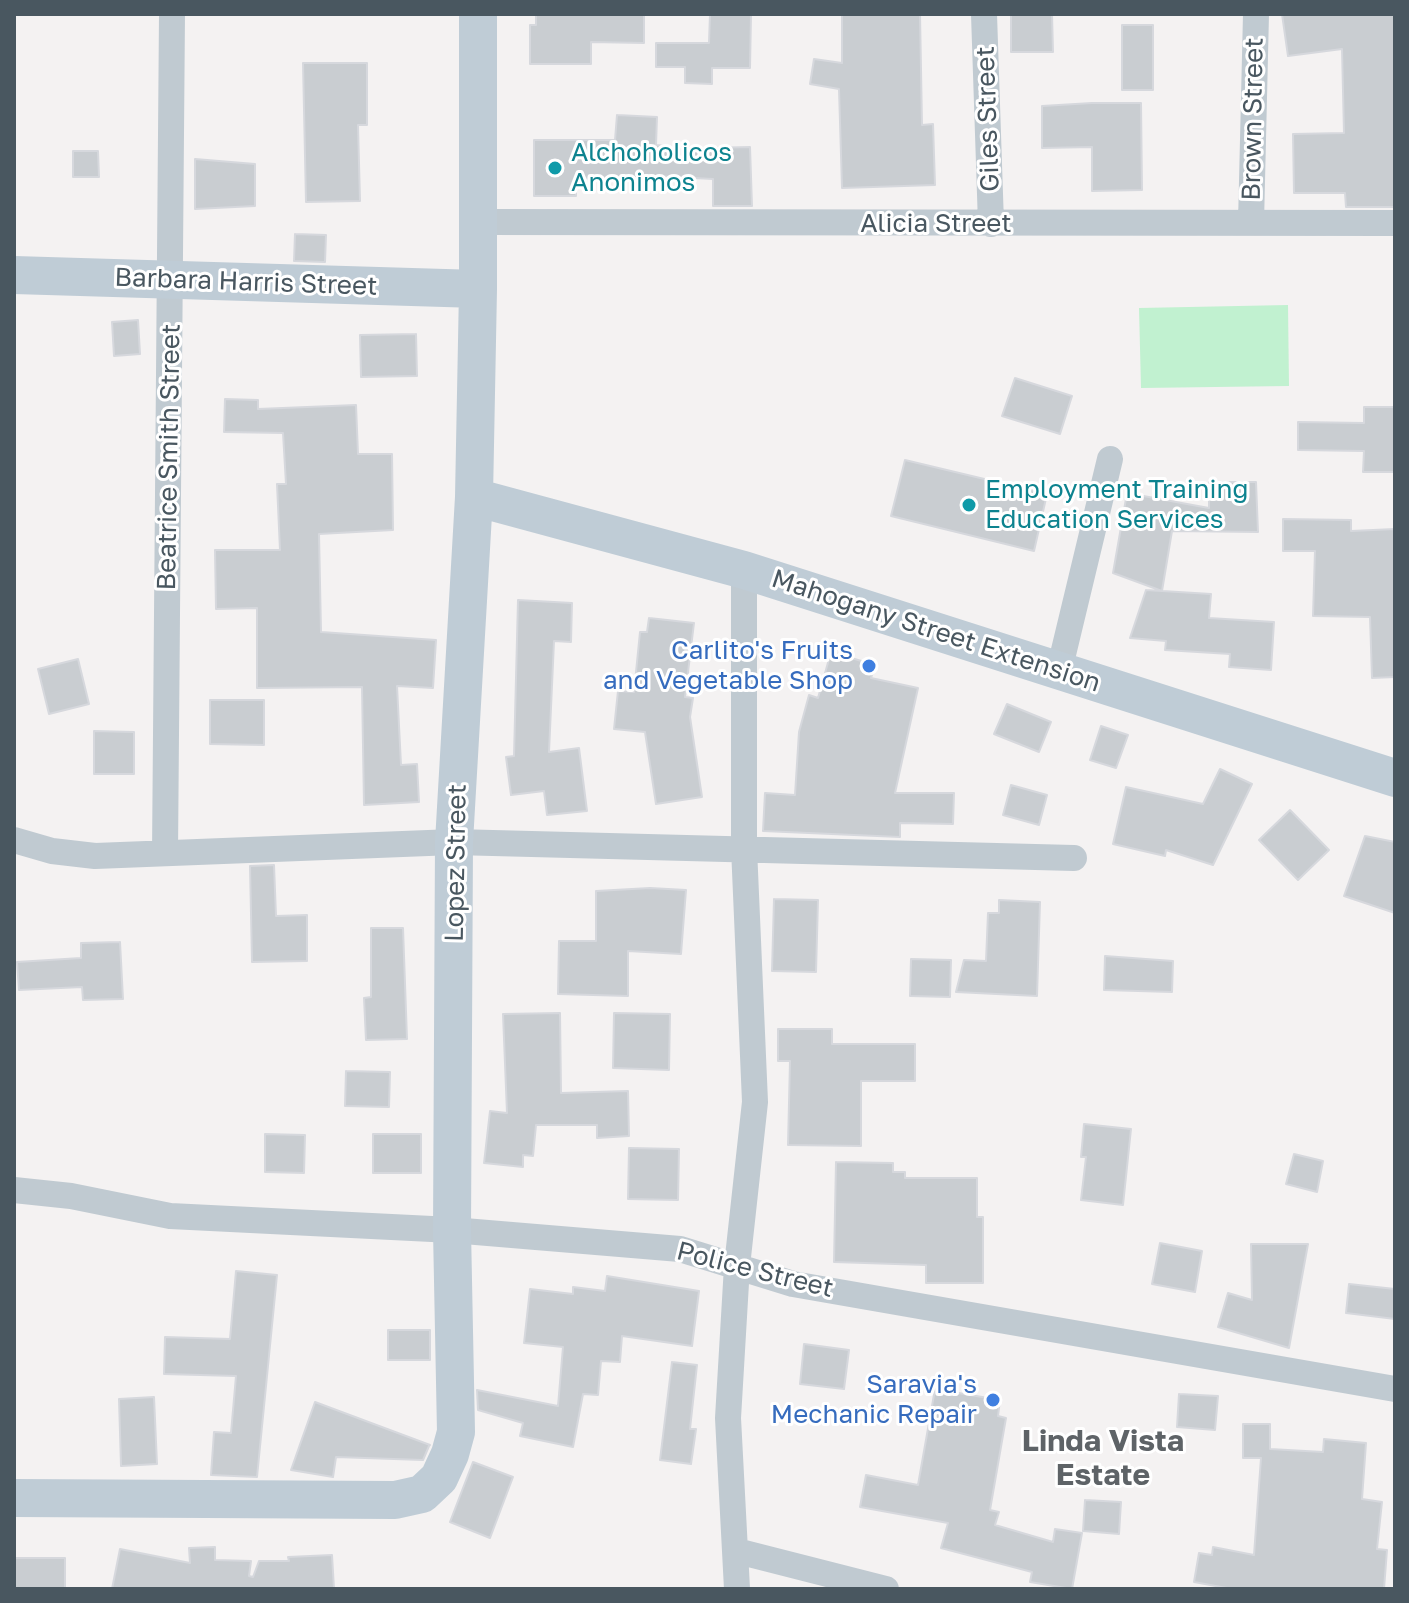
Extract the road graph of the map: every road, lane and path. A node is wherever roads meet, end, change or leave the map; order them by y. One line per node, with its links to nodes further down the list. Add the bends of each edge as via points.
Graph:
1 (172, 14): 10 (street, Beatrice Smith Street)
2 (478, 14): 5 (street, Lopez Street)
3 (984, 14): 8 (street, Giles Street)
4 (1256, 14): 6 (street, Brown Street)
5 (478, 222): 8 (street, Alicia Street); 11 (street, Lopez Street)
6 (1251, 223): 7 (street, Alicia Street); 8 (street, Alicia Street)
7 (1395, 223)
8 (991, 224)
9 (14, 275): 10 (street, Barbara Harris Street)
10 (171, 280): 11 (street, Barbara Harris Street); 20 (street, Beatrice Smith Street)
11 (478, 289): 13 (street, Lopez Street)
12 (1110, 459): 15 (street)
13 (474, 497): 14 (street, Mahogany Street Extension); 18 (street, Lopez Street)
14 (744, 570): 15 (street, Mahogany Street Extension); 19 (street)
15 (1059, 671): 16 (street, Mahogany Street Extension)
16 (1395, 778)
17 (14, 840): 20 (street, via 95,856)
18 (454, 842): 19 (street); 20 (street); 23 (street, Lopez Street)
19 (744, 848): 21 (street); 24 (street, via 755,1102)
20 (165, 853)
21 (1074, 858)
22 (14, 1190): 23 (street, Police Street, via 170,1216)
23 (452, 1230): 24 (street, Police Street, via 680,1249); 26 (street, Lopez Street, via 456,1432 439,1478 422,1494 395,1500)
24 (737, 1266): 25 (street, Police Street, via 793,1284); 27 (street, via 728,1418)
25 (1395, 1389)
26 (14, 1498)
27 (737, 1551): 28 (street); 29 (street)
28 (737, 1589)
29 (886, 1589)

